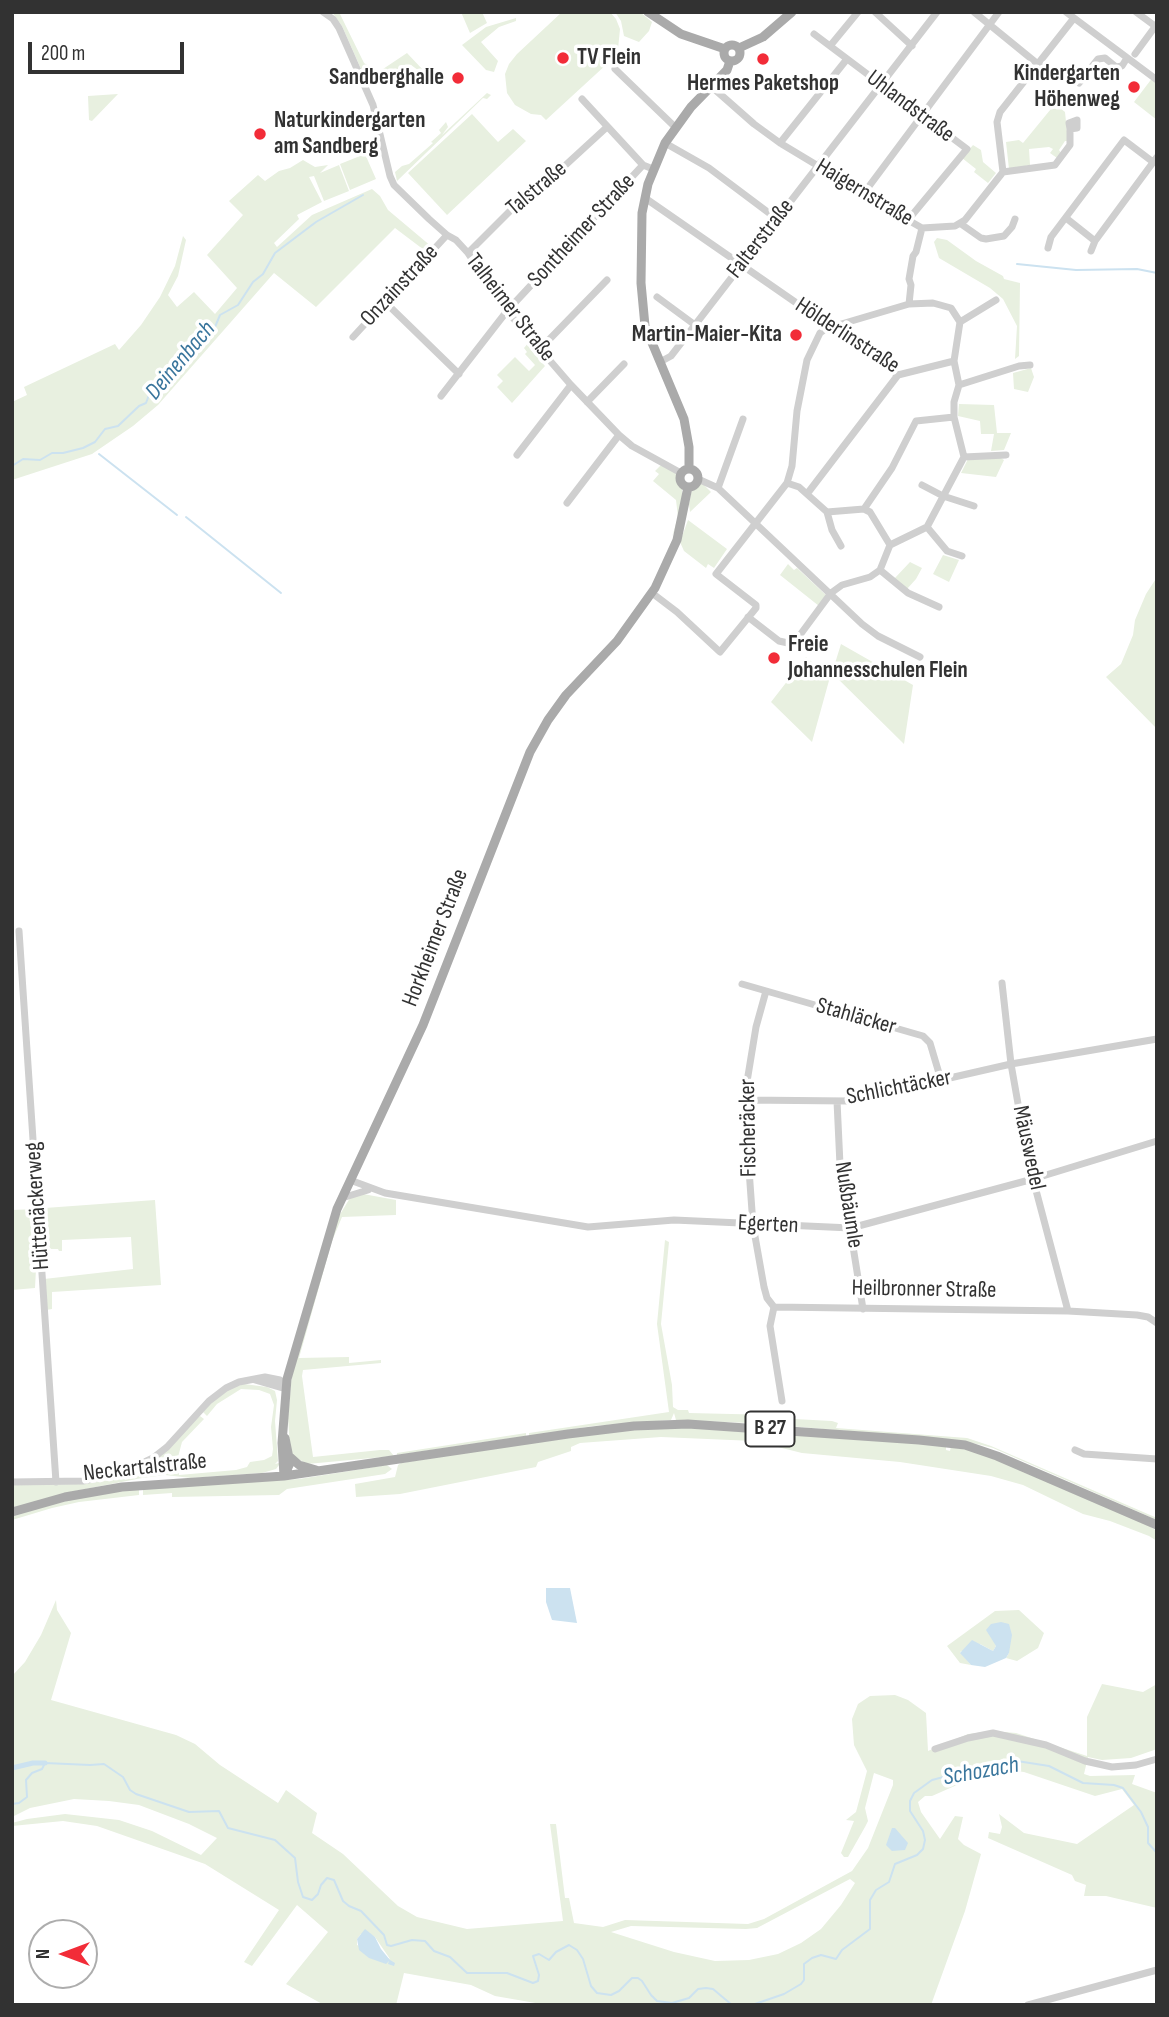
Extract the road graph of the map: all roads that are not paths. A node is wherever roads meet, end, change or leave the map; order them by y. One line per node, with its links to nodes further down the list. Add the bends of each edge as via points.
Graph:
1 (323, 12): 48 (street, Talheimer Straße, via 339,28 377,118 391,181)
2 (648, 12): 18 (main road, via 694,40)
3 (792, 12): 17 (main road, via 763,37)
4 (858, 12): 15 (street)
5 (874, 12): 16 (street)
6 (937, 12): 16 (street, Falterstraße)
7 (975, 12): 12 (street)
8 (999, 12): 12 (street)
9 (1066, 12): 11 (street)
10 (1136, 12): 13 (street)
11 (1074, 18): 19 (street); 22 (street)
12 (990, 24): 22 (street); 29 (street)
13 (1156, 25): 19 (street)
14 (814, 34): 15 (street, Uhlandstraße)
15 (830, 46): 20 (street, Uhlandstraße)
16 (912, 46): 26 (street, Falterstraße)
17 (739, 48): 18 (main road, via 732,44); 21 (main road, via 739,57)
18 (724, 49): 21 (main road)
19 (1131, 56): 24 (street); 25 (street, via 1116,67 1105,58 1098,59)
20 (847, 59): 26 (street, Uhlandstraße); 34 (street)
21 (730, 61): 27 (main road)
22 (1039, 65): 39 (street, via 1000,112)
23 (615, 69): 31 (street)
24 (1157, 80)
25 (1079, 83)
26 (880, 85): 29 (street, Uhlandstraße); 36 (street, Falterstraße)
27 (712, 87): 31 (main road); 34 (street, Haigernstraße)
28 (582, 99): 30 (street)
29 (922, 116): 40 (street); 45 (street, Uhlandstraße, via 967,149)
30 (607, 127): 37 (street); 52 (street, Talstraße, via 521,206 514,207)
31 (675, 127): 33 (main road)
32 (1070, 130): 39 (street, via 1070,145 1055,165)
33 (665, 143): 38 (main road); 43 (street, via 709,167)
34 (780, 143): 36 (street, Haigernstraße)
35 (1155, 160): 42 (street, via 1124,140); 49 (street)
36 (819, 164): 40 (street, Haigernstraße); 43 (street, Falterstraße)
37 (643, 165): 38 (street); 59 (street, Sontheimer Straße)
38 (653, 169): 41 (main road)
39 (1003, 172): 46 (street)
40 (864, 193): 45 (street, Haigernstraße)
41 (645, 198): 53 (street, Hölderlinstraße); 67 (main road, via 642,311)
42 (1066, 218): 49 (street); 50 (street)
43 (777, 219): 53 (street, Falterstraße)
44 (1015, 219): 46 (street, via 1004,236 986,239)
45 (908, 220): 47 (street, Haigernstraße)
46 (961, 224): 47 (street, Haigernstraße)
47 (922, 228): 58 (street, via 909,279)
48 (447, 235): 52 (street, Talheimer Straße); 57 (street, Onzainstraße)
49 (1095, 241): 51 (street)
50 (1048, 248)
51 (1091, 251)
52 (468, 254): 59 (street, Talheimer Straße)
53 (741, 265): 61 (street, Falterstraße); 63 (street, Hölderlinstraße)
54 (607, 280): 65 (street)
55 (657, 297): 61 (street)
56 (996, 300): 60 (street)
57 (386, 302): 64 (street, Onzainstraße); 70 (street)
58 (909, 304): 60 (street, via 944,304); 62 (street)
59 (508, 311): 65 (street, Talheimer Straße); 70 (street, Sontheimer Straße)
60 (960, 322): 66 (street)
61 (695, 325): 67 (street, Falterstraße, via 671,356)
62 (838, 325): 63 (street, Hölderlinstraße); 71 (street, Hölderlinstraße, via 846,338)
63 (827, 328): 84 (street, via 807,360)
64 (353, 337)
65 (540, 349): 72 (street, Talheimer Straße)
66 (954, 361): 71 (street, Hölderlinstraße); 73 (street)
67 (660, 362): 82 (main road, via 684,419 689,447)
68 (624, 364): 75 (street)
69 (1030, 365): 73 (street)
70 (459, 374): 74 (street, Sontheimer Straße)
71 (898, 374): 88 (street)
72 (571, 385): 75 (street, Talheimer Straße); 79 (street)
73 (959, 385): 76 (street)
74 (442, 396)
75 (587, 402): 78 (street, Talheimer Straße)
76 (954, 417): 81 (street); 92 (street, via 916,421)
77 (743, 419): 87 (street)
78 (619, 435): 82 (street, Talheimer Straße); 90 (street)
79 (517, 455)
80 (1006, 455): 81 (street)
81 (964, 457): 89 (street)
82 (685, 471): 83 (main road, via 697,473); 86 (main road, via 681,482)
83 (698, 479): 86 (main road); 87 (street)
84 (787, 483): 88 (street); 94 (street)
85 (922, 485): 89 (street)
86 (688, 487): 100 (main road, Horkheimer Straße, via 677,540)
87 (718, 488): 94 (street)
88 (807, 494): 93 (street)
89 (943, 496): 91 (street); 95 (street)
90 (567, 503)
91 (974, 506)
92 (864, 509): 93 (street); 96 (street)
93 (827, 512): 97 (street)
94 (756, 523): 101 (street); 103 (street, via 716,574 756,605)
95 (927, 527): 96 (street); 98 (street, via 947,551)
96 (891, 545): 99 (street)
97 (841, 546)
98 (962, 556)
99 (880, 570): 101 (street); 102 (street, via 908,593)
100 (652, 593): 103 (street, via 720,652); 116 (main road, Horkheimer Straße, via 617,642 566,695 530,752 408,1059)
101 (831, 593): 103 (street, via 797,639 788,643); 104 (street, via 878,636)
102 (939, 607)
103 (748, 617)
104 (920, 657)
105 (19, 931): 137 (street, Hüttenäckerweg)
106 (1002, 983): 110 (street, Mäuswedel)
107 (742, 984): 108 (street, Stahläcker)
108 (766, 991): 111 (street, Stahläcker, via 923,1036 930,1043); 112 (street, Fischeräcker)
109 (1157, 1039): 110 (street, Schlichtäcker)
110 (1011, 1064): 111 (street, Schlichtäcker); 115 (street, Mäuswedel)
111 (941, 1080): 113 (street, Schlichtäcker)
112 (744, 1100): 113 (street, Schlichtäcker); 119 (street, Fischeräcker)
113 (837, 1101): 120 (street, Nußbäumle, via 840,1165)
114 (1157, 1141): 115 (street, Egerten)
115 (1033, 1179): 120 (street, Egerten); 123 (street, Mäuswedel)
116 (350, 1180): 117 (street, Egerten); 118 (main road, Horkheimer Straße)
117 (370, 1189): 118 (street, Egerten); 119 (street, Egerten, via 588,1227 674,1220)
118 (342, 1198): 125 (main road, Horkheimer Straße)
119 (753, 1225): 120 (street, Egerten); 121 (street, via 764,1287)
120 (851, 1228): 122 (street, Nußbäumle)
121 (775, 1307): 122 (street, Heilbronner Straße); 129 (street, via 770,1326)
122 (863, 1308): 123 (street, Heilbronner Straße)
123 (1068, 1311): 124 (street, Heilbronner Straße, via 1137,1315)
124 (1157, 1323)
125 (291, 1363): 126 (street); 128 (main road, Horkheimer Straße)
126 (272, 1378): 127 (street); 128 (street)
127 (254, 1379): 128 (street); 137 (street, via 215,1395 167,1447 130,1470 97,1479)
128 (286, 1389): 130 (main road, Horkheimer Straße)
129 (782, 1401)
130 (284, 1434): 132 (main road, Horkheimer Straße); 135 (main road, Horkheimer Straße)
131 (1075, 1450): 133 (street)
132 (290, 1457): 134 (main road, via 301,1466); 135 (main road)
133 (1157, 1459)
134 (320, 1471): 135 (main road, B 27); 139 (main road, B 27, via 634,1426 750,1427 976,1448)
135 (284, 1476): 138 (main road, Neckartalstraße / B 27, via 97,1490)
136 (12, 1482): 137 (street)
137 (56, 1482)
138 (12, 1512)
139 (1157, 1525)
140 (935, 1749): 141 (street, via 993,1733 1112,1767)
141 (1157, 1759)
142 (1157, 1970): 143 (street)
143 (1028, 2005)

